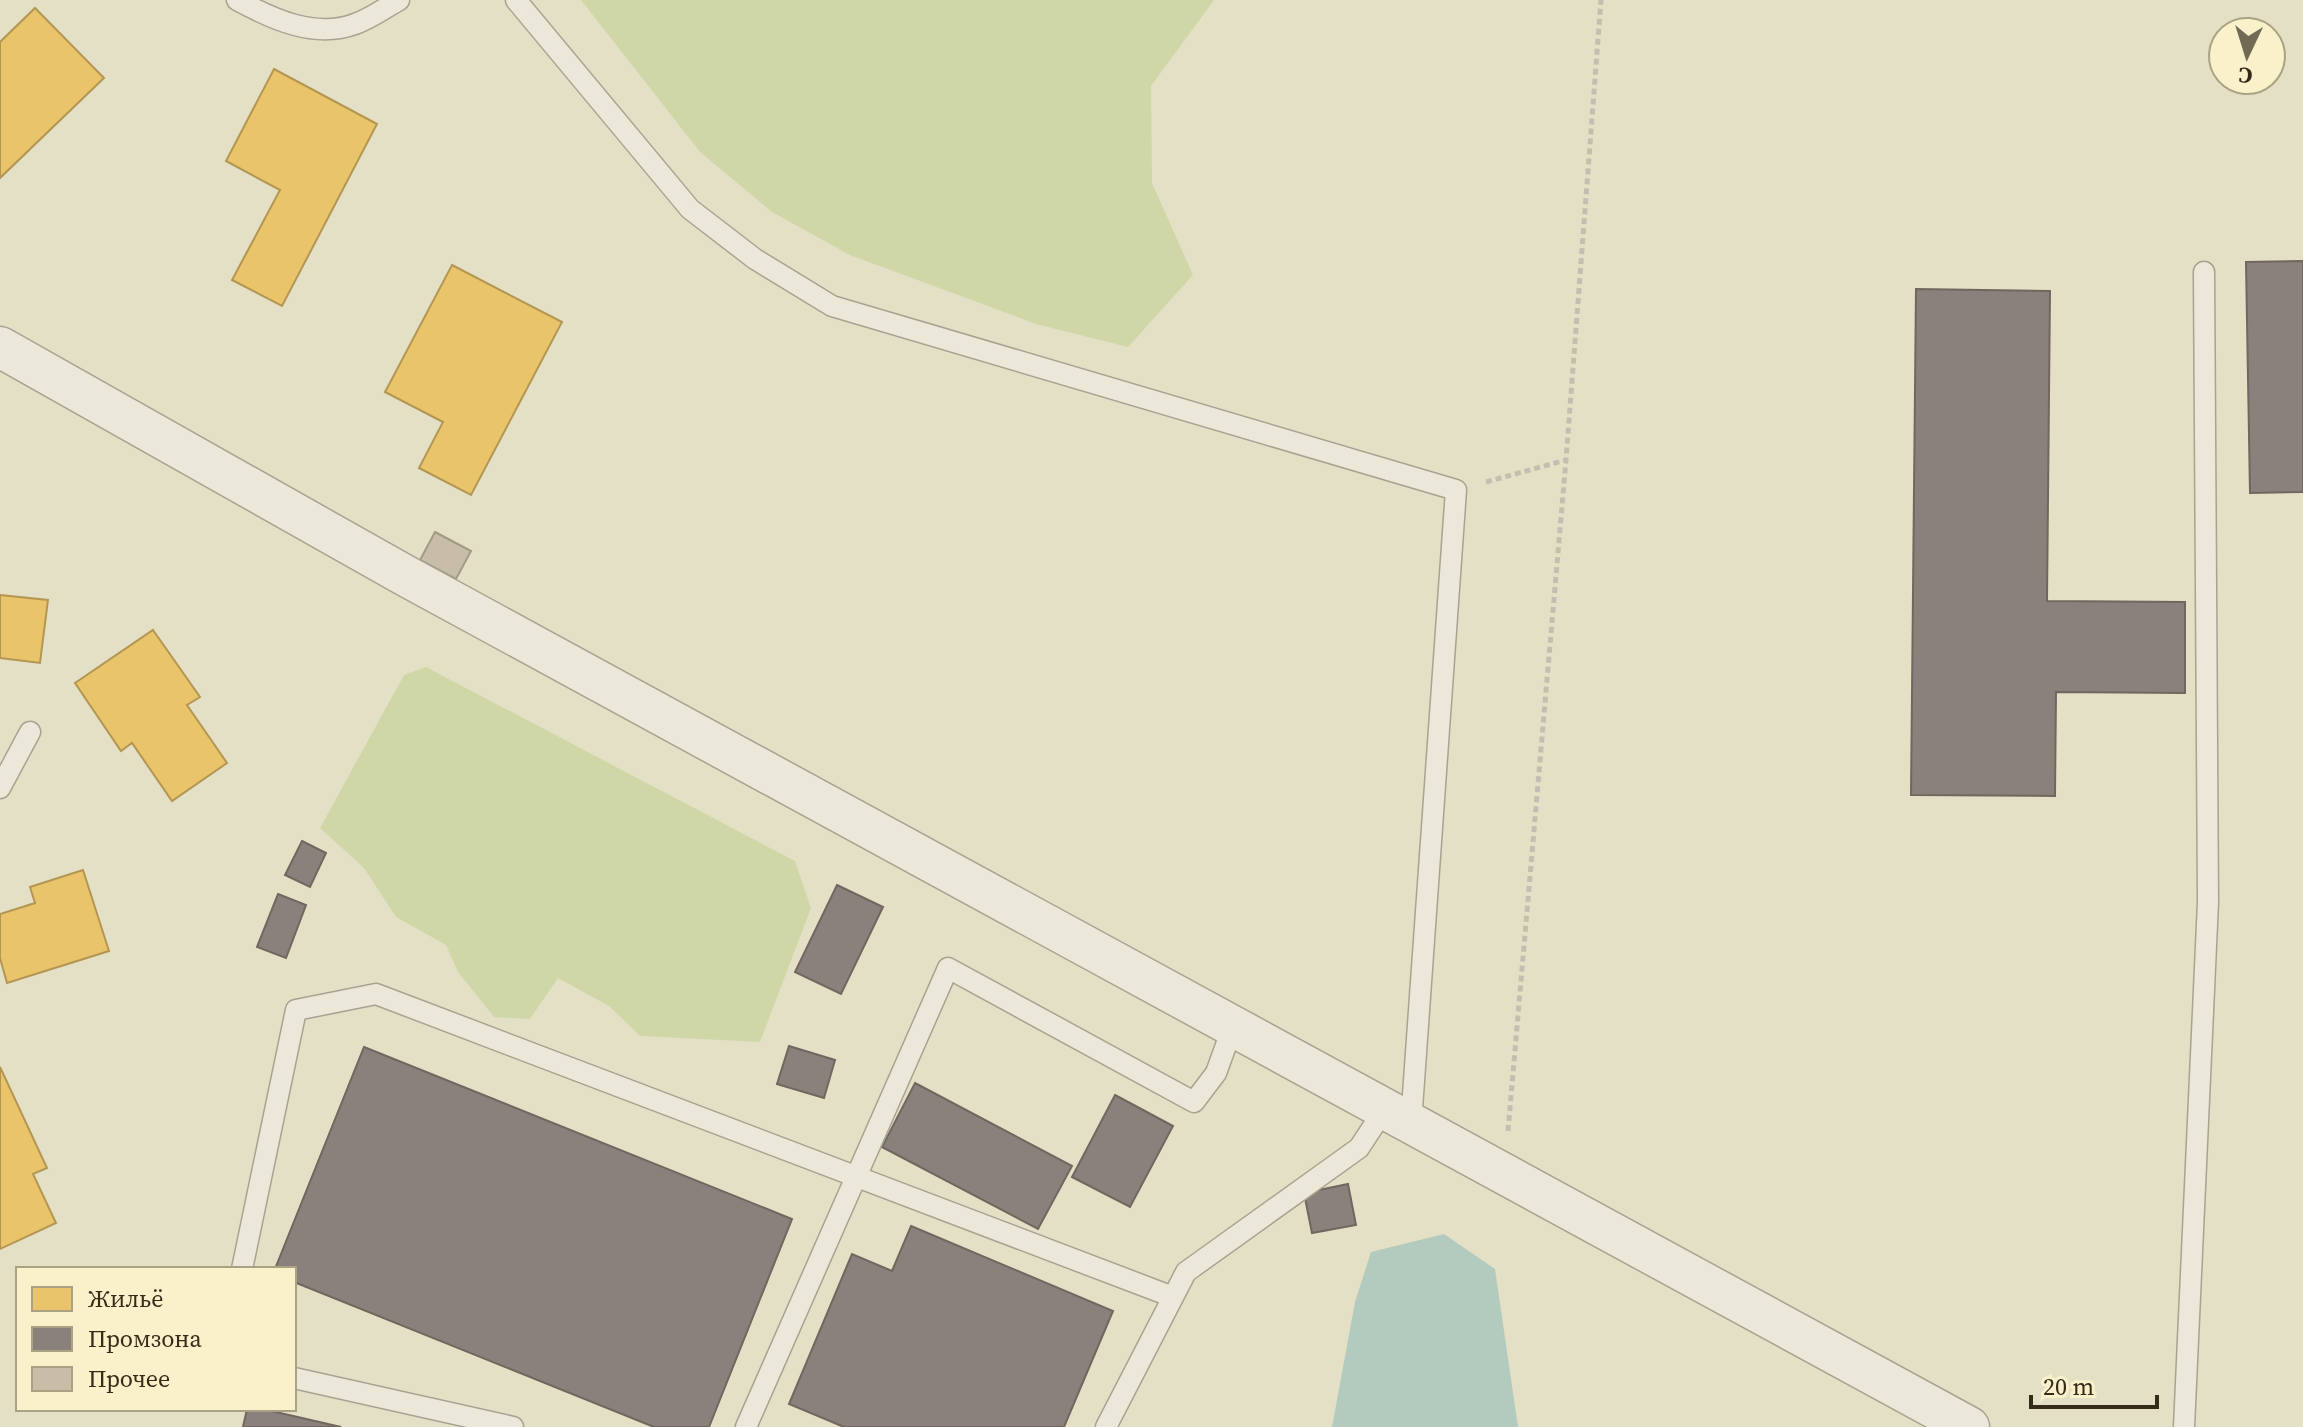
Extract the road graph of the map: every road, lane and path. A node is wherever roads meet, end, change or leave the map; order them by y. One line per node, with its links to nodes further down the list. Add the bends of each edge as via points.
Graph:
1 (237, 0): 2 (lane, via 310,29 354,25)
2 (399, 0)
3 (516, 0): 8 (lane, via 690,209 755,259 832,306)
4 (1601, 0): 7 (path)
5 (2204, 272): 22 (lane, via 2208,902)
6 (0, 347): 11 (street, via 420,584)
7 (1566, 460): 8 (path); 13 (path)
8 (1456, 490): 12 (lane)
9 (30, 732): 10 (lane)
10 (0, 788)
11 (1233, 1026): 12 (street); 14 (lane, via 1216,1073 1194,1102 948,968)
12 (1397, 1116): 13 (street); 16 (lane, via 1186,1272)
13 (1504, 1175): 21 (street)
14 (856, 1176): 15 (lane, via 376,994 296,1010); 16 (lane); 19 (lane)
15 (242, 1267)
16 (1173, 1297): 20 (lane)
17 (296, 1378): 18 (lane)
18 (513, 1427)
19 (746, 1427)
20 (1106, 1427)
21 (1969, 1427)
22 (2184, 1427)

